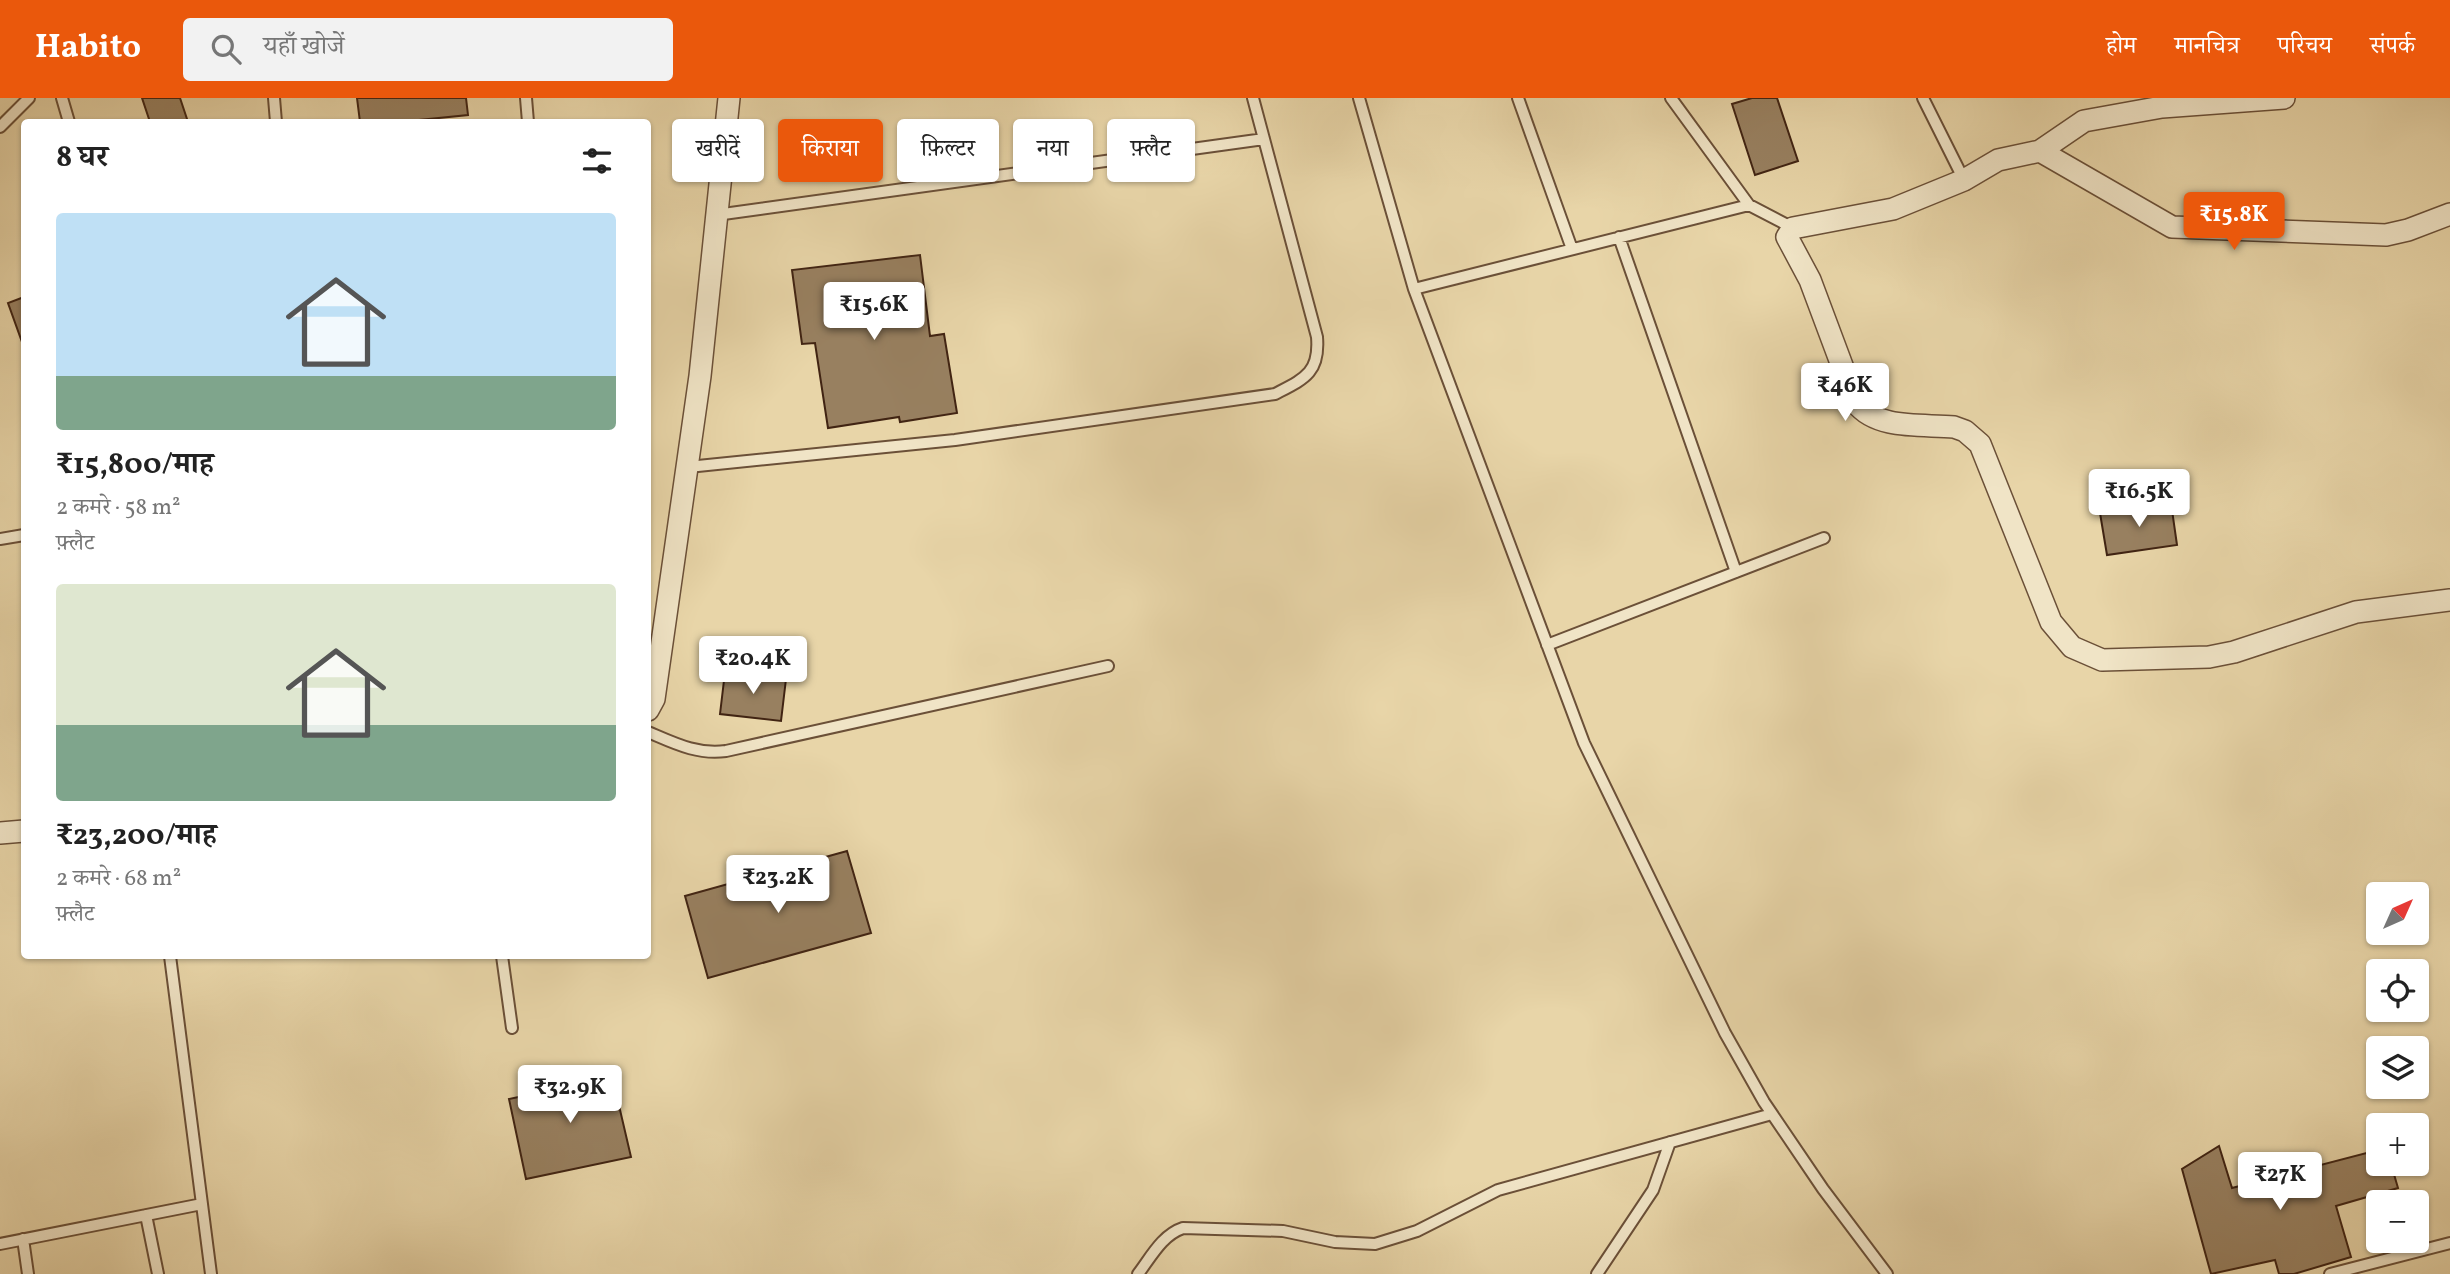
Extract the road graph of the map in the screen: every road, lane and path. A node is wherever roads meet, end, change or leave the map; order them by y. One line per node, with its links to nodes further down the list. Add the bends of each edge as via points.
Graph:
1 (29, 98): 15 (lane)
2 (62, 98): 12 (lane)
3 (274, 98): 13 (lane)
4 (526, 98): 14 (lane)
5 (729, 98): 21 (street)
6 (1253, 98): 16 (lane)
7 (1359, 98): 25 (lane)
8 (1518, 98): 24 (lane)
9 (1671, 98): 19 (lane)
10 (1923, 98): 18 (lane)
11 (2284, 98): 17 (street, via 2162,107 2084,121)
12 (68, 119)
13 (276, 119)
14 (528, 119)
15 (0, 127)
16 (1264, 139): 21 (lane); 26 (lane, via 1317,337 1319,357 1299,382 1275,394 955,440)
17 (2039, 151): 18 (street, via 1998,160); 20 (street, via 2172,227 2386,234)
18 (1964, 180): 22 (street, via 1893,209)
19 (1749, 205): 22 (lane); 23 (lane)
20 (2450, 214)
21 (716, 215): 26 (street)
22 (1793, 228): 31 (street, via 1787,237 1815,291 1856,403 1876,420 1954,428 1980,444 2051,622 2072,647 2102,660 2209,657 2356,612)
23 (1619, 237): 24 (lane); 30 (lane)
24 (1572, 249): 25 (lane)
25 (1414, 289): 32 (lane)
26 (688, 467): 34 (street)
27 (21, 535): 28 (lane)
28 (0, 538)
29 (1824, 538): 30 (lane)
30 (1736, 572): 32 (lane)
31 (2450, 600)
32 (1547, 645): 41 (lane, via 1590,755 1725,1033)
33 (1108, 666): 35 (lane, via 726,751 693,750)
34 (651, 704)
35 (651, 733)
36 (21, 831): 37 (street)
37 (0, 834)
38 (170, 959): 43 (lane)
39 (502, 959): 40 (lane)
40 (512, 1028)
41 (1772, 1114): 42 (lane); 53 (lane)
42 (1670, 1142): 51 (lane, via 1498,1190 1417,1231 1375,1244 1335,1242 1283,1231 1183,1228 1163,1240); 52 (lane, via 1653,1190)
43 (202, 1204): 44 (lane); 50 (lane)
44 (146, 1214): 45 (lane); 49 (lane)
45 (23, 1239): 47 (lane); 48 (lane)
46 (2450, 1243): 54 (lane)
47 (0, 1244)
48 (28, 1274)
49 (158, 1274)
50 (211, 1274)
51 (1138, 1274)
52 (1597, 1274)
53 (1887, 1274)
54 (2330, 1274)

